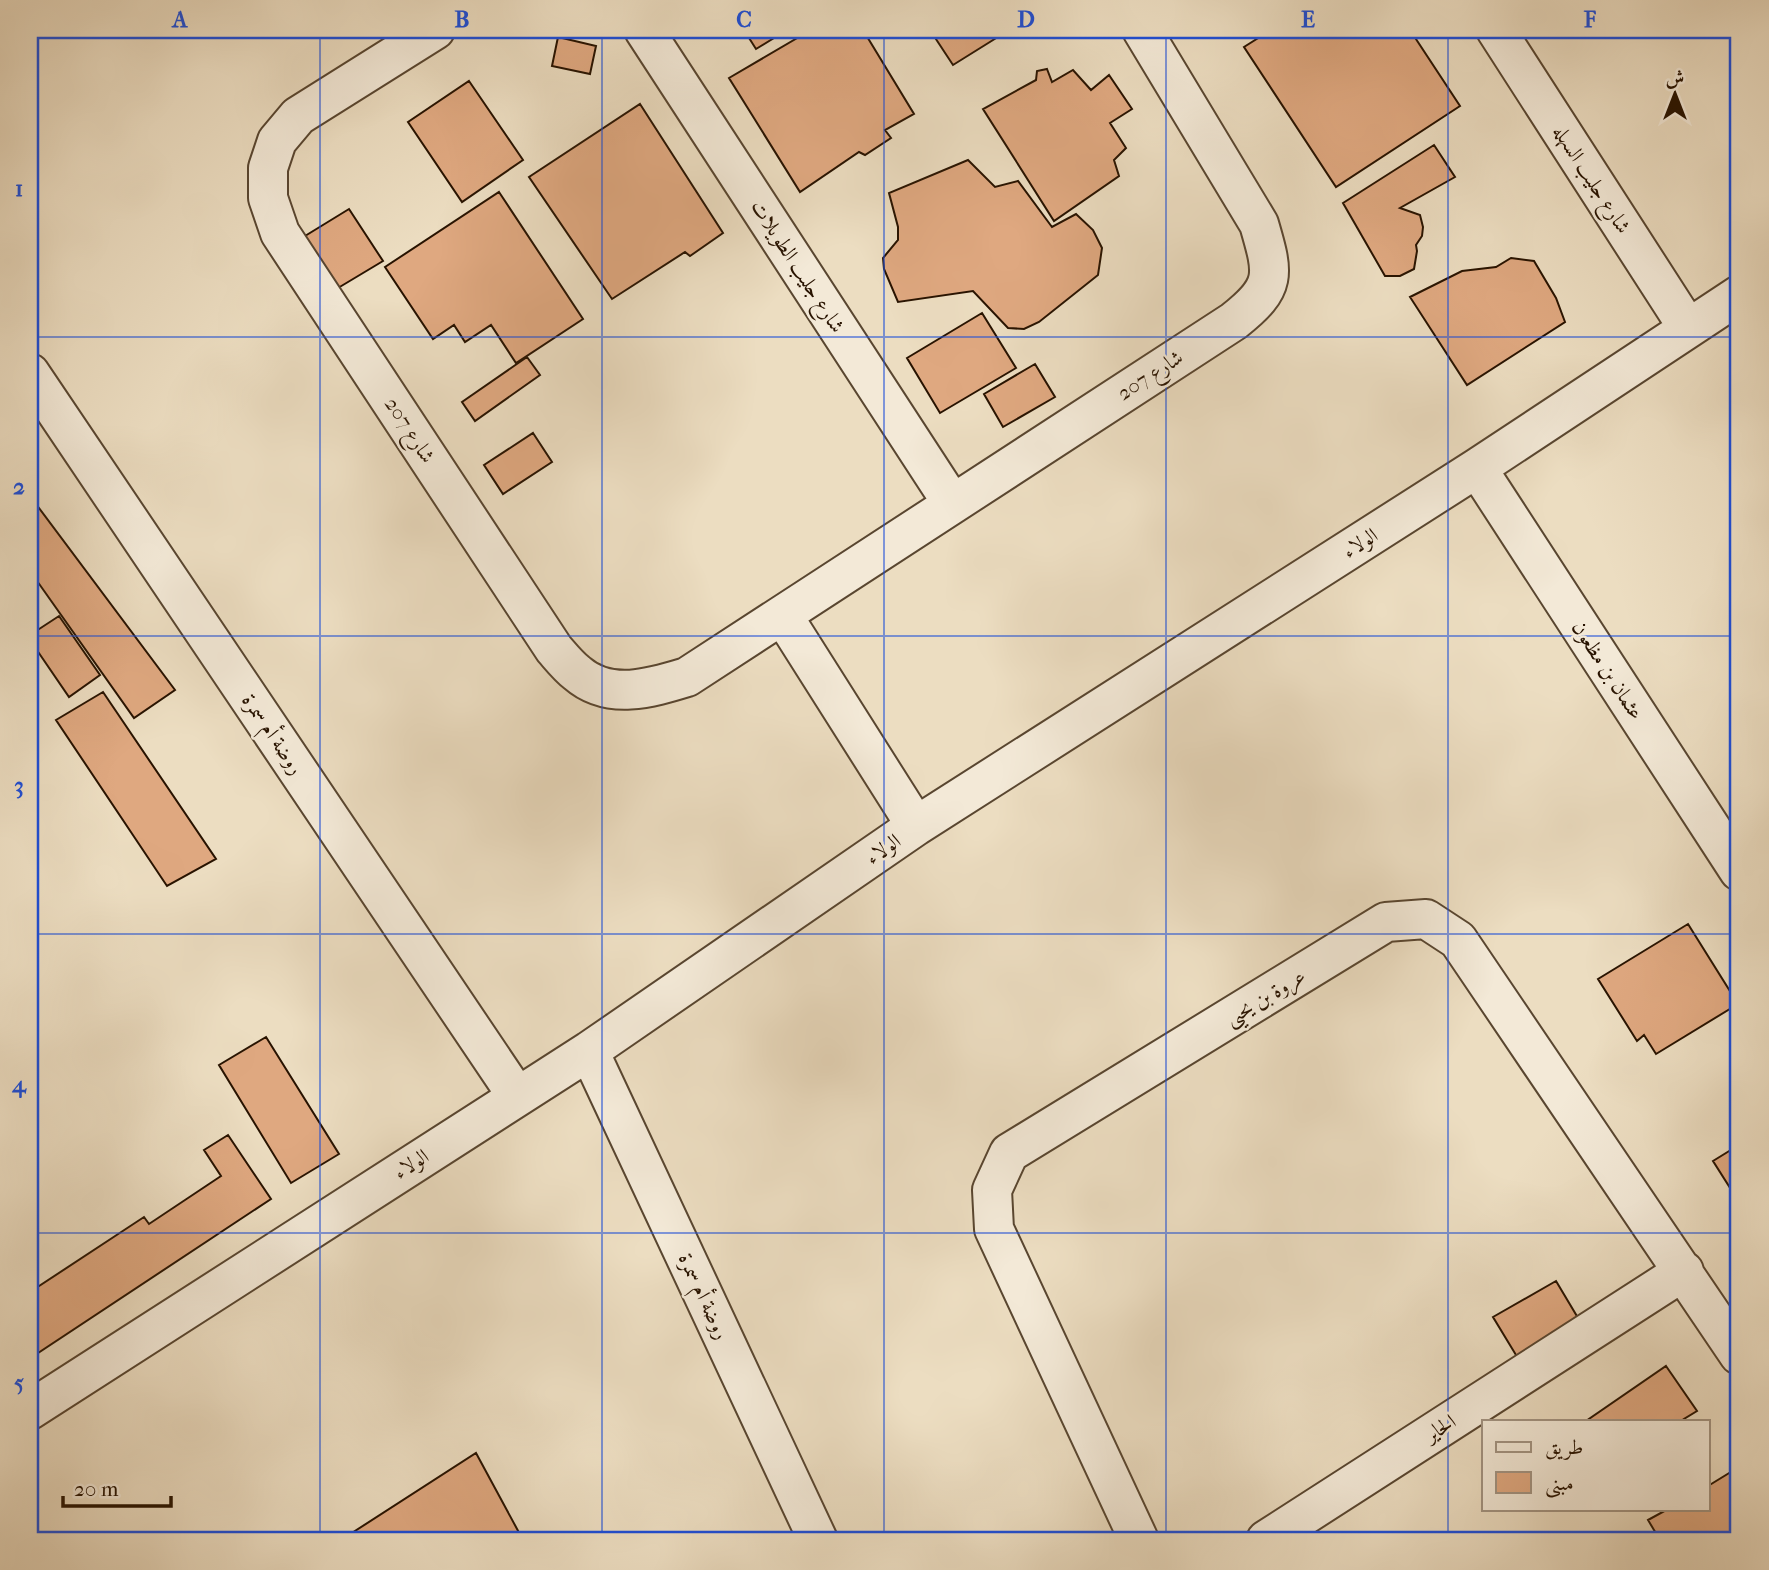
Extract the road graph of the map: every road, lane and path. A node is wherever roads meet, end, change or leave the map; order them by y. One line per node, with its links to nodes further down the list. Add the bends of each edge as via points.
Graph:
1 (435, 30): 10 (street, شارع 207, via 298,116 277,141 268,167 268,198 280,233 554,649 578,675 608,690 646,690 687,677)
2 (644, 30): 9 (street, شارع جليب الطويلات)
3 (1142, 30): 9 (street, شارع 207, via 1259,224 1269,259 1267,286 1257,303 1234,321)
4 (1496, 30): 6 (street, شارع جليب السهله)
5 (1739, 295): 6 (street, الولاء)
6 (1688, 328): 8 (street, الولاء)
7 (30, 373): 14 (street, روضة أم سمرة)
8 (1477, 468): 11 (street, الولاء); 12 (street, عثمان بن مظعون)
9 (952, 503): 10 (street, شارع 207)
10 (783, 615): 11 (street)
11 (916, 826): 13 (street, الولاء)
12 (1739, 871)
13 (589, 1051): 14 (street, الولاء); 18 (street, روضة أم سمرة)
14 (517, 1096): 17 (street, الولاء)
15 (1684, 1271): 16 (street, عروة بن يحيى); 19 (street, عروة بن يحيى, via 1458,940 1426,919 1386,922 1009,1153 992,1190 994,1228); 20 (street, الحاير)
16 (1739, 1355)
17 (30, 1410)
18 (818, 1540)
19 (1139, 1540)
20 (1266, 1540)

